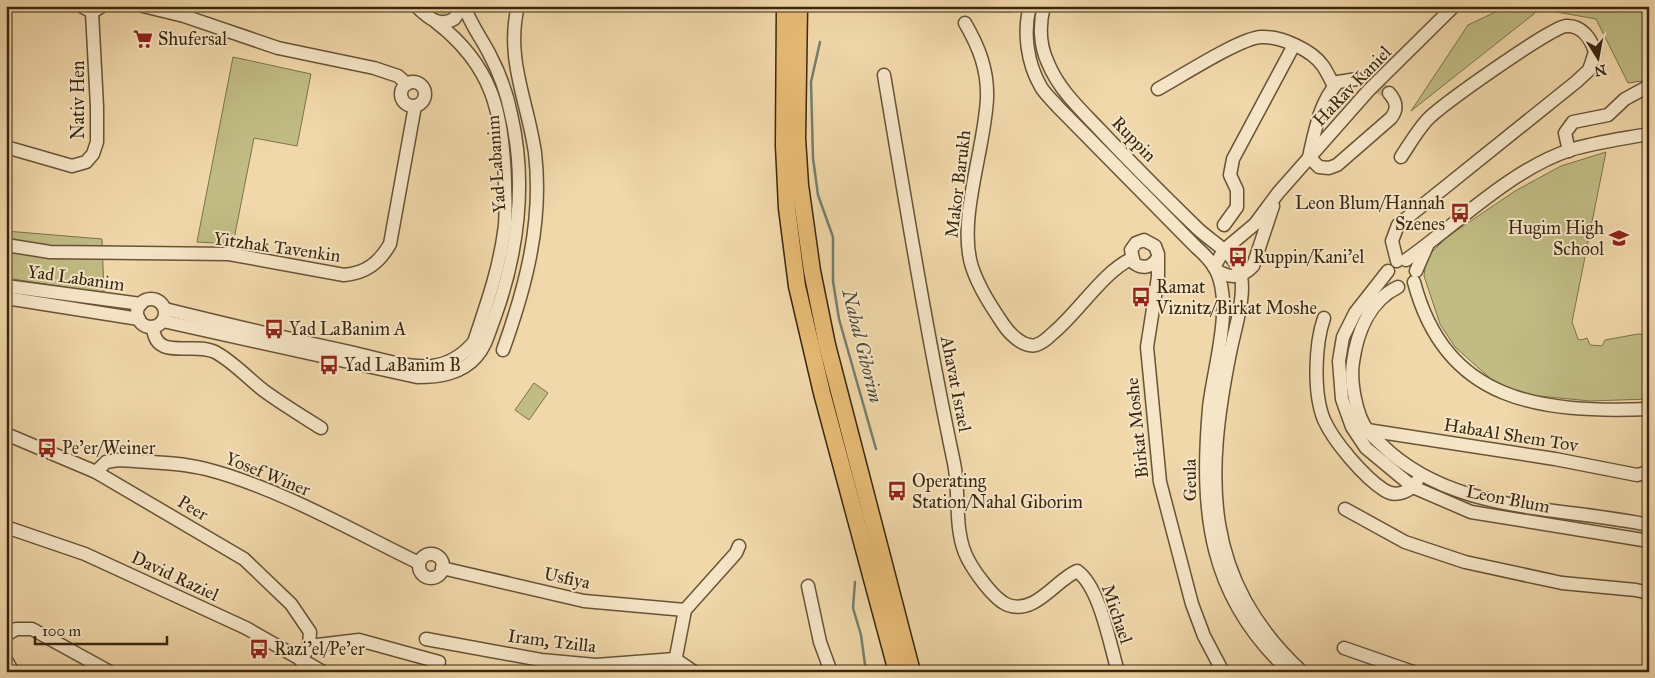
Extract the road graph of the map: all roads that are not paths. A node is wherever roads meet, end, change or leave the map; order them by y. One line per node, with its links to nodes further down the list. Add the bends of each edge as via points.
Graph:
1 (143, 6): 18 (street, via 184,16 278,48 374,68 398,76)
2 (416, 6): 12 (street, Yad Labanim)
3 (463, 6): 12 (street, via 449,22); 14 (street, Yad Labanim)
4 (473, 6): 14 (street)
5 (518, 6): 52 (street, Yad Labanim, via 513,50 534,150 538,190 527,276)
6 (785, 6): 85 (main road, via 784,145 787,208 797,286)
7 (799, 6): 86 (main road, via 798,147 812,271 831,363)
8 (1030, 6): 27 (street, Ruppin, via 1026,36 1029,58 1041,87 1058,108)
9 (1044, 6): 27 (street, Ruppin, via 1042,43 1047,63 1058,84)
10 (1454, 6): 28 (street, HaRav Kaniel, via 1368,90)
11 (92, 8): 25 (street, Nativ Hen, via 97,107 94,154 86,162 72,166)
12 (428, 14): 51 (street, Yad Labanim, via 462,44 483,75 499,119 504,158 505,230 500,257 474,342 466,352 438,365 401,363 302,342)
13 (965, 23): 37 (street, Makor Barukh, via 978,44 986,71 987,98 968,220 968,249 972,268 986,299 1007,329 1020,341 1037,345 1065,324 1117,267)
14 (481, 39): 51 (street, Yad Labanim, via 502,82 512,115 520,199 516,237 504,292 484,346 472,361 445,375 417,376)
15 (1294, 45): 19 (street, via 1322,64); 21 (street, via 1261,37 1239,43); 31 (street, via 1232,159 1230,175 1237,190 1236,207)
16 (884, 75): 67 (street, Ahavat Israel, via 931,355 957,478 961,542 965,554 998,599 1010,606 1037,601)
17 (1356, 79): 19 (street, via 1338,82)
18 (407, 84): 23 (street, via 402,98); 23 (street, via 414,82 424,88 424,100)
19 (1334, 86): 28 (street, via 1321,109)
20 (1649, 86): 26 (street, via 1625,99 1608,115 1573,122 1566,133)
21 (1158, 89)
22 (1389, 93): 28 (street, via 1394,99 1396,112 1337,165 1319,167)
23 (415, 106): 34 (street, Yitzhak Tavenkin, via 390,244 372,267 358,274 344,275 229,254 50,252)
24 (1649, 134): 26 (street, Leon Blum)
25 (6, 147)
26 (1569, 151): 33 (street, Leon Blum, via 1533,168 1496,192 1456,219)
27 (1114, 154): 35 (street, Ruppin); 41 (street, Ruppin)
28 (1309, 157): 30 (street, HaRav Kaniel)
29 (1401, 157): 39 (street, via 1428,119 1536,40 1566,26 1578,28 1587,35 1595,52 1589,70 1398,225 1392,242)
30 (1278, 193): 32 (street, HaRav Kaniel); 36 (street, HaRav Kaniel)
31 (1224, 225)
32 (1240, 238): 35 (street, HaRav Kaniel); 36 (street)
33 (1430, 242): 39 (street, Leon Blum); 44 (street, Leon Blum)
34 (6, 245)
35 (1224, 250): 41 (street, HaRav Kaniel); 43 (street, Ruppin, via 1236,263)
36 (1259, 251): 43 (street, HaRav Kaniel, via 1253,266)
37 (1131, 259): 38 (street, via 1133,246 1144,240 1155,246); 40 (street)
38 (1157, 259): 40 (street, via 1151,266); 46 (street, Birkat Moshe, via 1158,277)
39 (1401, 260): 42 (street, Leon Blum); 44 (street, via 1412,264)
40 (1142, 267): 46 (street, via 1152,279)
41 (1215, 268): 43 (street, via 1227,276); 89 (street, Geula, via 1223,309 1208,424 1206,492 1210,524 1220,572 1236,606 1260,640)
42 (1388, 271): 44 (street, via 1389,279); 60 (street, Leon Blum, via 1355,312 1343,337 1339,361 1342,399 1352,426 1366,448)
43 (1241, 275): 90 (street, Geula, via 1240,302 1215,448 1218,522 1231,573 1248,606)
44 (1408, 282): 53 (street, via 1444,349 1476,379 1502,392 1541,404 1573,409); 55 (street, Leon Blum, via 1388,292 1377,303 1366,318 1355,344 1351,374 1356,402)
45 (6, 286): 48 (street, Yad Labanim)
46 (1154, 290): 88 (street, Birkat Moshe, via 1146,347 1160,482 1192,604)
47 (6, 298): 50 (street, Yad Labanim)
48 (141, 304): 50 (street); 51 (street, Yad Labanim, via 154,300)
49 (1324, 318): 60 (street, via 1317,363 1324,419 1335,440 1385,491 1401,493)
50 (138, 319): 51 (street, Yad Labanim, via 144,326)
51 (160, 319): 54 (street, via 155,340 158,344 215,352 266,392)
52 (503, 350)
53 (1649, 409)
54 (321, 428)
55 (1367, 430): 58 (street, HabaAl Shem Tov, via 1637,475); 59 (street, Leon Blum)
56 (6, 434): 57 (street, Peer)
57 (96, 472): 66 (street, Yosef Winer, via 106,462 118,460 203,468 288,500 419,563 424,557 434,555 440,559); 73 (street, Peer, via 244,559 291,604 310,632)
58 (1649, 472)
59 (1421, 475): 60 (street); 62 (street, Leon Blum, via 1475,497)
60 (1413, 488): 64 (street, Leon Blum, via 1471,512)
61 (1345, 509): 69 (street, via 1405,542 1466,562 1562,583)
62 (1649, 525)
63 (6, 527): 77 (street, David Raziel, via 85,554 246,628)
64 (1649, 541)
65 (739, 546): 70 (street)
66 (442, 568): 70 (street, Usfiya, via 584,601)
67 (1077, 571): 87 (street, Michael, via 1085,577 1096,603)
68 (808, 586): 84 (street, via 820,642)
69 (1649, 593)
70 (686, 610): 75 (street)
71 (6, 635): 80 (street, via 16,629 32,629)
72 (426, 639): 75 (street, Iram, Tzilla, via 541,660 596,665)
73 (309, 646): 77 (street); 78 (street, via 359,640)
74 (1344, 648): 91 (street)
75 (675, 658): 82 (street); 83 (street)
76 (6, 660): 79 (street)
77 (301, 661): 81 (street, David Raziel)
78 (439, 662)
79 (14, 672)
80 (110, 672)
81 (323, 672)
82 (673, 672)
83 (694, 672)
84 (831, 672)
85 (896, 672)
86 (912, 672)
87 (1118, 672)
88 (1223, 672)
89 (1290, 672)
90 (1302, 672)
91 (1413, 672)

